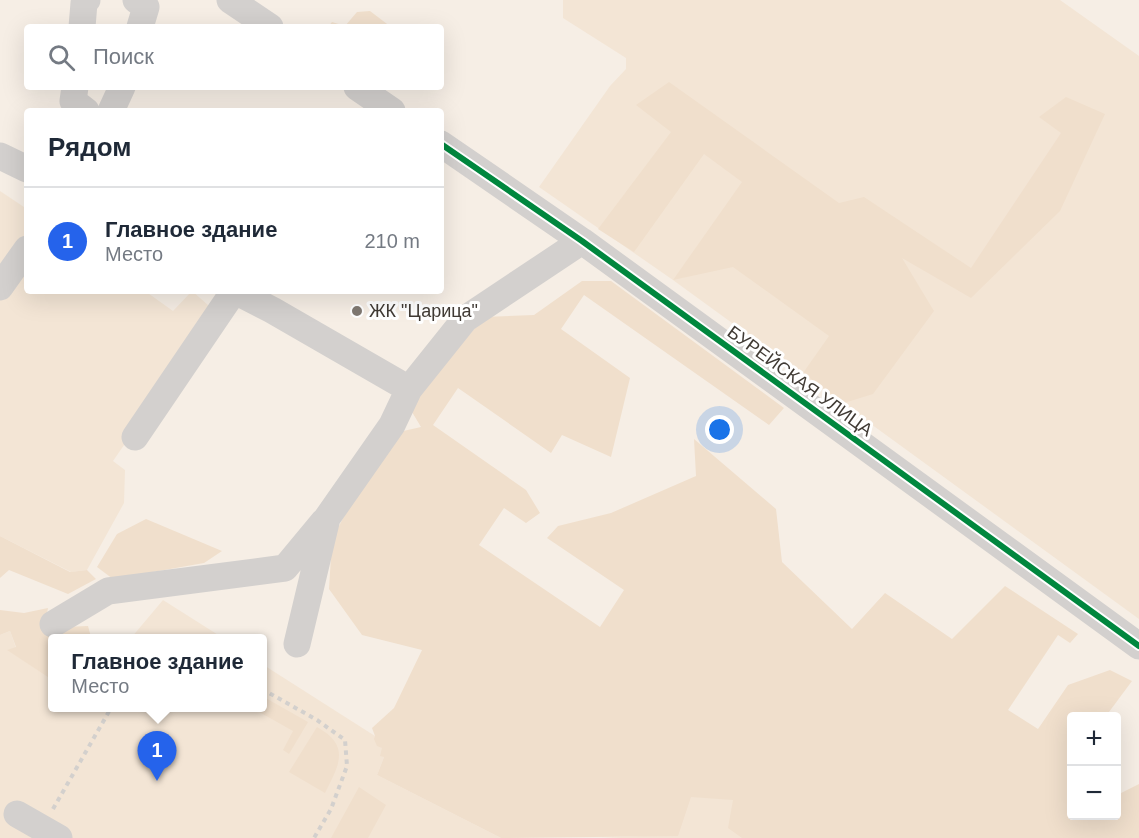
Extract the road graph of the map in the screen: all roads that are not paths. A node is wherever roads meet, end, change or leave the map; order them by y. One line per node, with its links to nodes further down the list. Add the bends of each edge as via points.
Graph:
1 (87, 0): 4 (street)
2 (136, 0): 5 (street, via 146,7)
3 (230, 0): 6 (street)
4 (82, 24)
5 (141, 24)
6 (266, 24)
7 (75, 90): 9 (street, via 74,101)
8 (361, 90): 10 (street)
9 (82, 108)
10 (388, 108)
11 (444, 146): 14 (street, БУРЕЙСКАЯ УЛИЦА)
12 (0, 156): 13 (street)
13 (24, 168)
14 (582, 241): 20 (street, via 465,319); 25 (street, БУРЕЙСКАЯ УЛИЦА)
15 (24, 253): 16 (street)
16 (0, 287)
17 (233, 294): 21 (street)
18 (249, 294): 19 (street)
19 (278, 300): 20 (street)
20 (409, 389): 22 (street, via 392,425)
21 (135, 437)
22 (327, 518): 23 (street, via 285,568 108,591); 24 (street)
23 (53, 624)
24 (297, 644)
25 (1139, 646)
26 (17, 814): 27 (street)
27 (51, 833)

